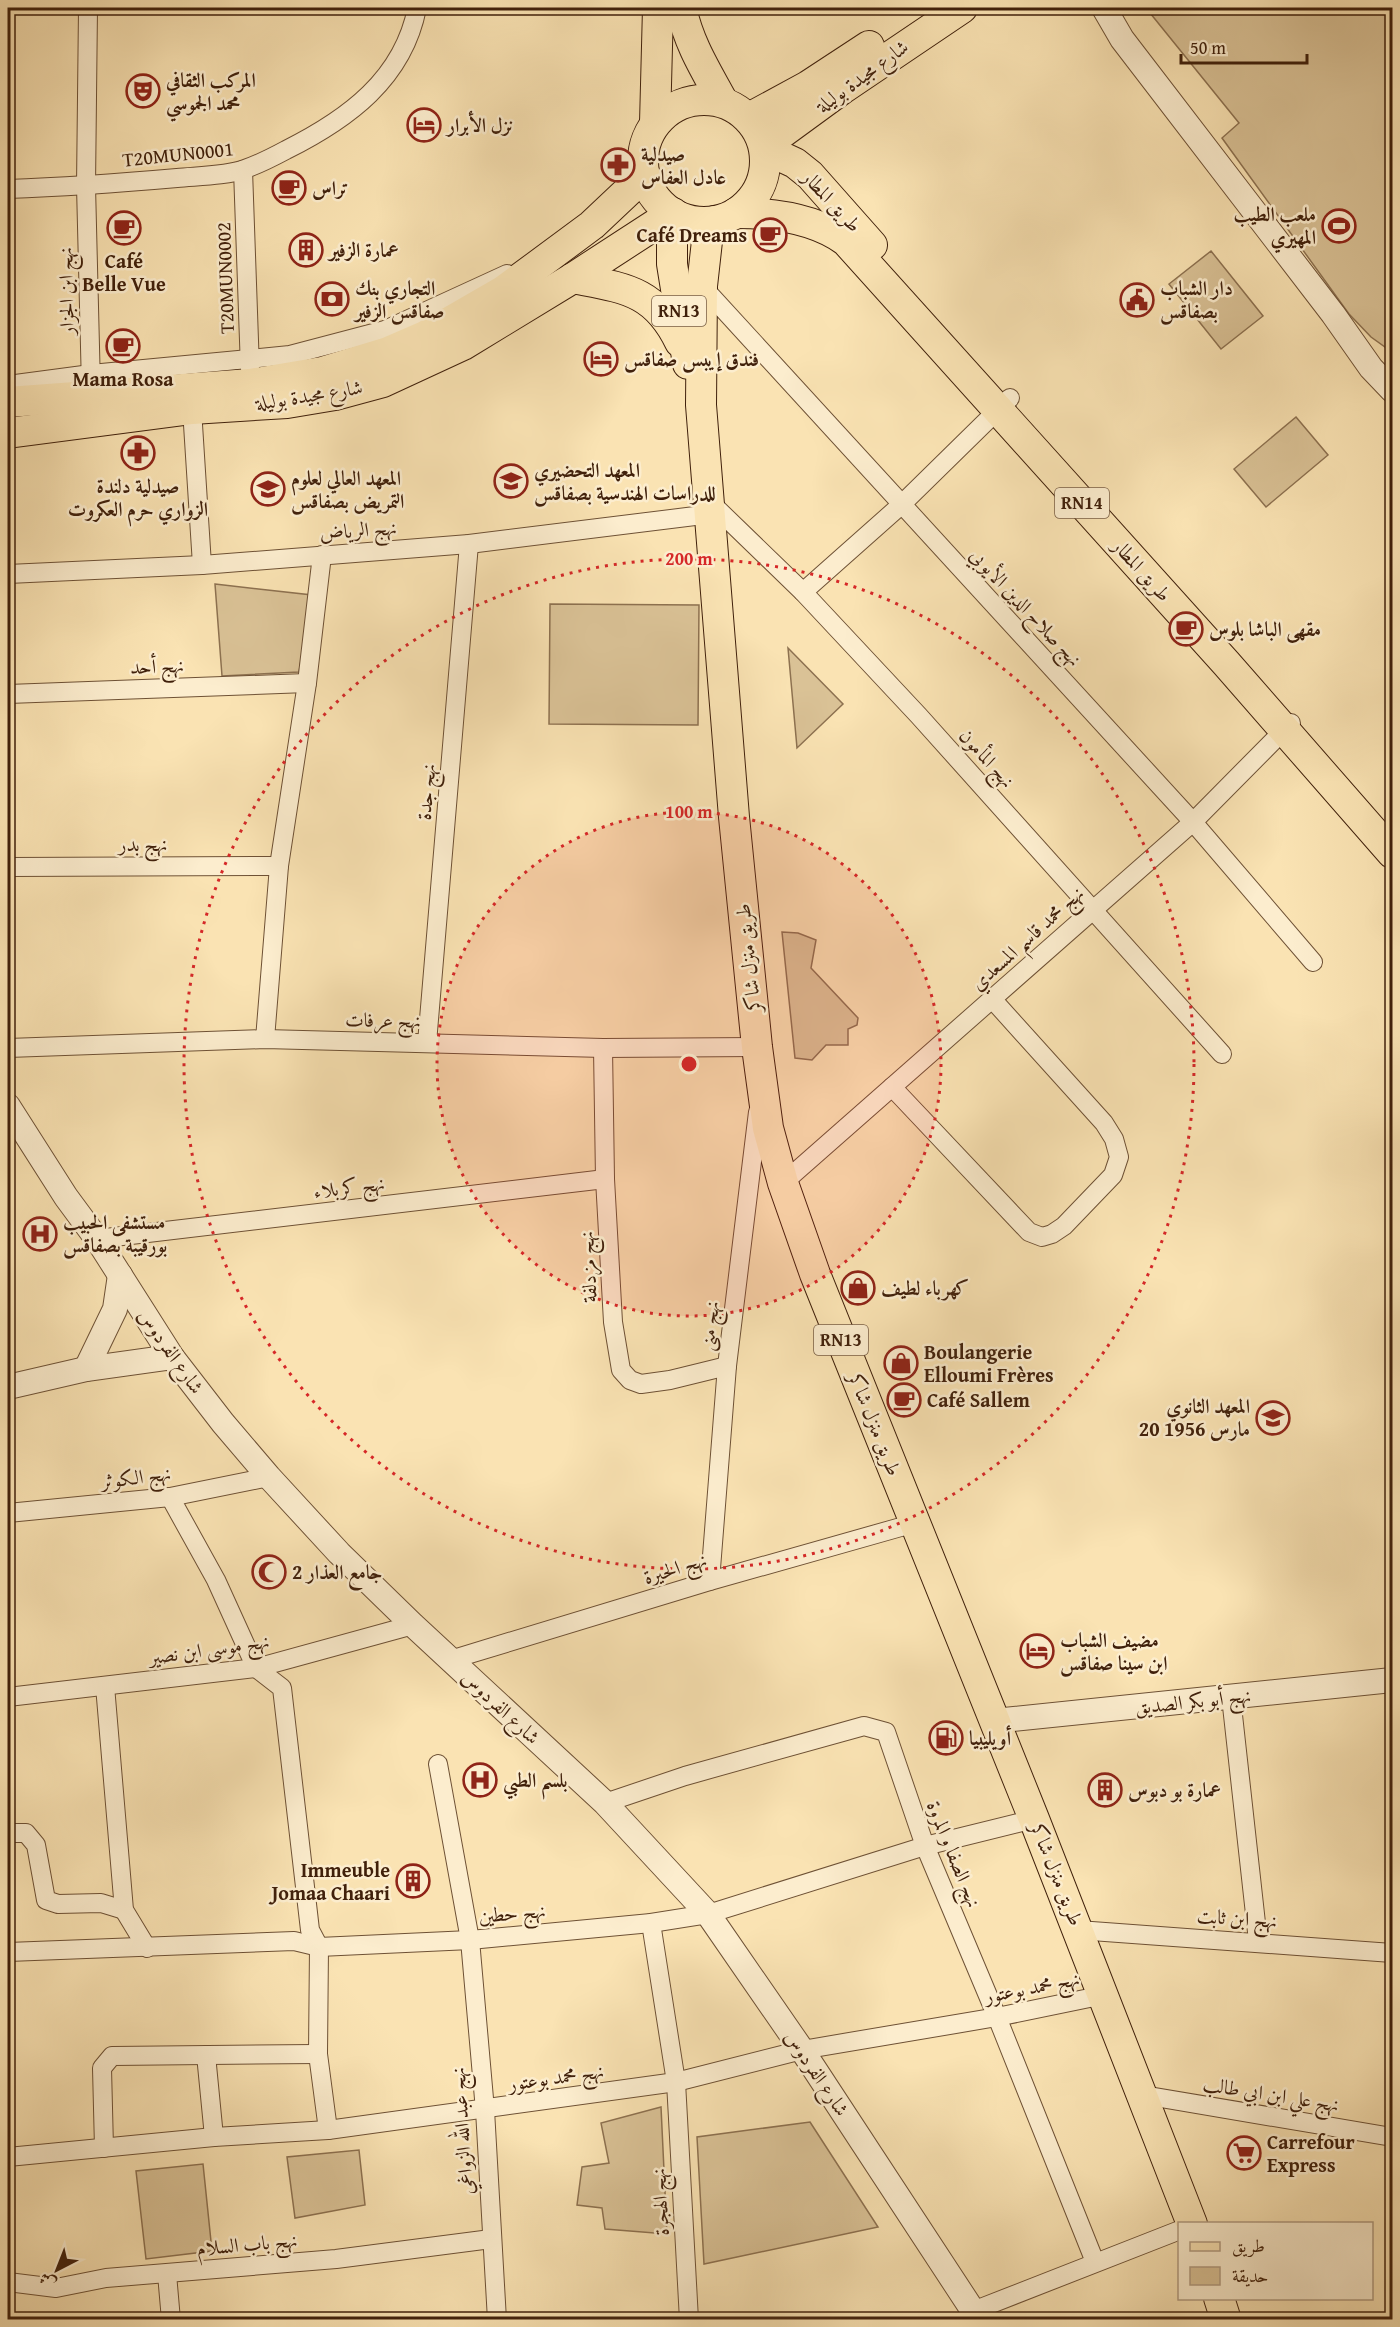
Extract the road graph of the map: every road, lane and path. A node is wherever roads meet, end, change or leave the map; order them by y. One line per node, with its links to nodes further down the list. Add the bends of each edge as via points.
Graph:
1 (88, 8): 16 (street, نهج ابن الجزار)
2 (417, 8): 14 (street, T20MUN0001, via 396,64 362,102 307,140)
3 (658, 8): 12 (main road)
4 (681, 8): 10 (main road, via 697,57)
5 (923, 8): 11 (main road, شارع مجيدة بوليلة, via 808,86)
6 (962, 8): 13 (main road, شارع مجيدة بوليلة, via 842,88)
7 (1088, 8): 9 (street)
8 (1104, 8): 9 (street)
9 (1122, 39): 22 (street)
10 (723, 102): 11 (main road); 12 (main road, via 685,102 668,110)
11 (748, 118): 13 (main road, via 759,131)
12 (655, 123): 15 (main road, via 644,148)
13 (765, 148): 19 (main road, via 766,168 761,186 751,202); 30 (main road, طريق المطار / RN14, via 810,175)
14 (243, 170): 16 (street, T20MUN0001); 25 (street, T20MUN0002)
15 (645, 175): 18 (main road, via 650,190); 25 (main road, شارع مجيدة بوليلة, via 592,225 503,291 425,336 322,372)
16 (86, 186): 17 (street); 26 (street, نهج ابن الجزار)
17 (8, 189)
18 (675, 215): 19 (main road, via 696,222); 20 (main road, شارع مجيدة بوليلة); 23 (main road, طريق منزل شاكر / RN13, via 672,264)
19 (726, 217): 21 (main road, طريق منزل شاكر / RN13, via 707,241); 30 (main road, طريق المطار / RN14, via 760,213 836,234)
20 (573, 278): 23 (main road, via 619,288 654,304 672,326); 32 (main road, شارع مجيدة بوليلة, via 463,345 383,382 287,403)
21 (702, 286): 31 (main road, طريق منزل شاكر / RN13); 34 (street, نهج صلاح الدين الأيوبي)
22 (1352, 340): 24 (street); 28 (street)
23 (686, 354): 31 (main road, طريق منزل شاكر / RN13)
24 (1392, 367)
25 (250, 371): 26 (main road, شارع مجيدة بوليلة)
26 (91, 384): 27 (street, شارع مجيدة بوليلة); 29 (main road, شارع مجيدة بوليلة)
27 (8, 385)
28 (1392, 390)
29 (8, 402)
30 (1004, 404): 34 (street); 43 (main road, طريق المطار / RN14, via 1218,655)
31 (701, 405): 35 (main road, طريق منزل شاكر / RN13)
32 (192, 409): 33 (main road, شارع مجيدة بوليلة); 38 (street)
33 (8, 433)
34 (901, 505): 40 (street); 44 (street, نهج صلاح الدين الأيوبي)
35 (710, 508): 36 (street, نهج الرياض); 40 (street, نهج المأمون); 54 (main road, طريق منزل شاكر / RN13)
36 (469, 544): 37 (street, نهج الرياض); 53 (street, نهج جدة)
37 (322, 555): 38 (street, نهج الرياض); 41 (street)
38 (202, 565): 39 (street, نهج الرياض)
39 (8, 574)
40 (803, 592): 49 (street, نهج المأمون)
41 (307, 683): 42 (street, نهج أحد); 47 (street)
42 (8, 694)
43 (1289, 725): 44 (street, نهج محمد قاسم المسعدي); 45 (main road, طريق المطار / RN14); 46 (main road, طريق المطار / RN14)
44 (1193, 822): 49 (street, نهج محمد قاسم المسعدي); 50 (street, نهج صلاح الدين الأيوبي)
45 (1392, 830)
46 (1392, 853)
47 (279, 866): 48 (street, نهج بدر); 52 (street)
48 (8, 867)
49 (1092, 909): 51 (street, نهج محمد قاسم المسعدي); 57 (street, نهج المأمون)
50 (1313, 962)
51 (993, 1000): 59 (street, نهج محمد قاسم المسعدي); 59 (street, via 1114,1139 1119,1157 1113,1175 1064,1226 1042,1237 1029,1232)
52 (264, 1039): 53 (street, نهج عرفات); 55 (street, نهج عرفات)
53 (427, 1043): 56 (street, نهج عرفات)
54 (757, 1047): 56 (street, نهج عرفات); 58 (main road, طريق منزل شاكر / RN13)
55 (8, 1048)
56 (603, 1048): 61 (street, نهج مزدلفة)
57 (1222, 1054)
58 (762, 1078): 62 (main road, طريق منزل شاكر / RN13, via 768,1128); 66 (street, نهج منى)
59 (892, 1087): 62 (street, نهج محمد قاسم المسعدي)
60 (8, 1106): 63 (street, شارع الفردوس)
61 (605, 1179): 63 (street, نهج كربلاء); 66 (street, نهج مزدلفة, via 613,1322 621,1370 630,1380 641,1384)
62 (783, 1183): 72 (main road, طريق منزل شاكر / RN13, via 815,1274)
63 (97, 1239): 64 (street, شارع الفردوس)
64 (120, 1275): 65 (street, شارع الفردوس); 67 (street, via 115,1309)
65 (172, 1358): 67 (street); 69 (street, شارع الفردوس)
66 (727, 1366): 73 (street, نهج منى)
67 (86, 1369): 68 (street)
68 (8, 1387)
69 (269, 1477): 70 (street, نهج الكوثر); 74 (street, شارع الفردوس)
70 (170, 1497): 71 (street, نهج الكوثر); 76 (street, via 216,1580)
71 (8, 1514)
72 (915, 1523): 73 (street, نهج الحيرة); 81 (main road, طريق منزل شاكر / RN13)
73 (710, 1581): 75 (street, نهج الحيرة)
74 (413, 1625): 75 (street, شارع الفردوس); 76 (street, نهج موسى ابن نصير)
75 (450, 1660): 83 (street, شارع الفردوس)
76 (256, 1668): 78 (street, نهج موسى ابن نصير); 93 (street, via 282,1688 310,1930)
77 (1392, 1680): 80 (street, نهج أبو بكر الصديق)
78 (105, 1686): 79 (street, نهج موسى ابن نصير); 87 (street)
79 (8, 1697)
80 (1231, 1697): 81 (street, نهج أبو بكر الصديق); 92 (street)
81 (994, 1721): 84 (main road, طريق منزل شاكر / RN13)
82 (438, 1764): 91 (street, نهج عبد الله الزواغي)
83 (605, 1803): 86 (street, نهج الصفا و المروة, via 685,1776 864,1726 886,1732); 88 (street, شارع الفردوس)
84 (1034, 1819): 86 (street, نهج حطين); 90 (main road, طريق منزل شاكر / RN13)
85 (8, 1833): 87 (street, via 26,1833 36,1845 46,1900 58,1904 101,1903)
86 (925, 1846): 88 (street, نهج حطين); 98 (street, نهج الصفا و المروة)
87 (124, 1910): 94 (street)
88 (708, 1914): 89 (street, نهج حطين); 99 (street, شارع الفردوس)
89 (651, 1923): 91 (street, نهج حطين); 102 (street, نهج الهجرة)
90 (1078, 1929): 92 (street, نهج ابن ثابت); 97 (main road, طريق منزل شاكر / RN13)
91 (470, 1940): 93 (street, نهج حطين); 104 (street, نهج عبد الله الزواغي)
92 (1258, 1941): 96 (street, نهج ابن ثابت)
93 (319, 1947): 94 (street, نهج حطين, via 294,1941); 100 (street)
94 (147, 1948): 95 (street, نهج حطين)
95 (8, 1952)
96 (1392, 1953)
97 (1104, 1995): 98 (street, نهج محمد بوعتور); 103 (main road, طريق منزل شاكر / RN13)
98 (998, 2017): 99 (street, نهج محمد بوعتور); 113 (street, نهج الصفا و المروة)
99 (802, 2050): 102 (street, نهج محمد بوعتور); 117 (street, شارع الفردوس)
100 (318, 2054): 101 (street); 105 (street)
101 (206, 2055): 106 (street); 108 (street, via 112,2056 102,2068)
102 (676, 2082): 104 (street, نهج محمد بوعتور); 120 (street, نهج الهجرة)
103 (1143, 2096): 107 (street, نهج علي ابن ابي طالب); 110 (main road, طريق منزل شاكر / RN13)
104 (485, 2110): 105 (street, نهج محمد بوعتور); 112 (street, نهج عبد الله الزواغي)
105 (328, 2130): 106 (street, نهج محمد بوعتور)
106 (214, 2137): 108 (street, نهج محمد بوعتور)
107 (1392, 2137)
108 (104, 2148): 109 (street, نهج محمد بوعتور)
109 (8, 2157)
110 (1192, 2222)
111 (1178, 2230): 113 (street)
112 (491, 2239): 114 (street, نهج باب السلام, via 336,2259); 119 (street, نهج عبد الله الزواغي)
113 (1095, 2262): 117 (street)
114 (167, 2274): 115 (street, نهج باب السلام, via 106,2278 56,2288); 118 (street)
115 (8, 2282)
116 (1220, 2300): 121 (main road)
117 (976, 2315)
118 (171, 2319)
119 (497, 2319)
120 (689, 2319)
121 (1226, 2319)

